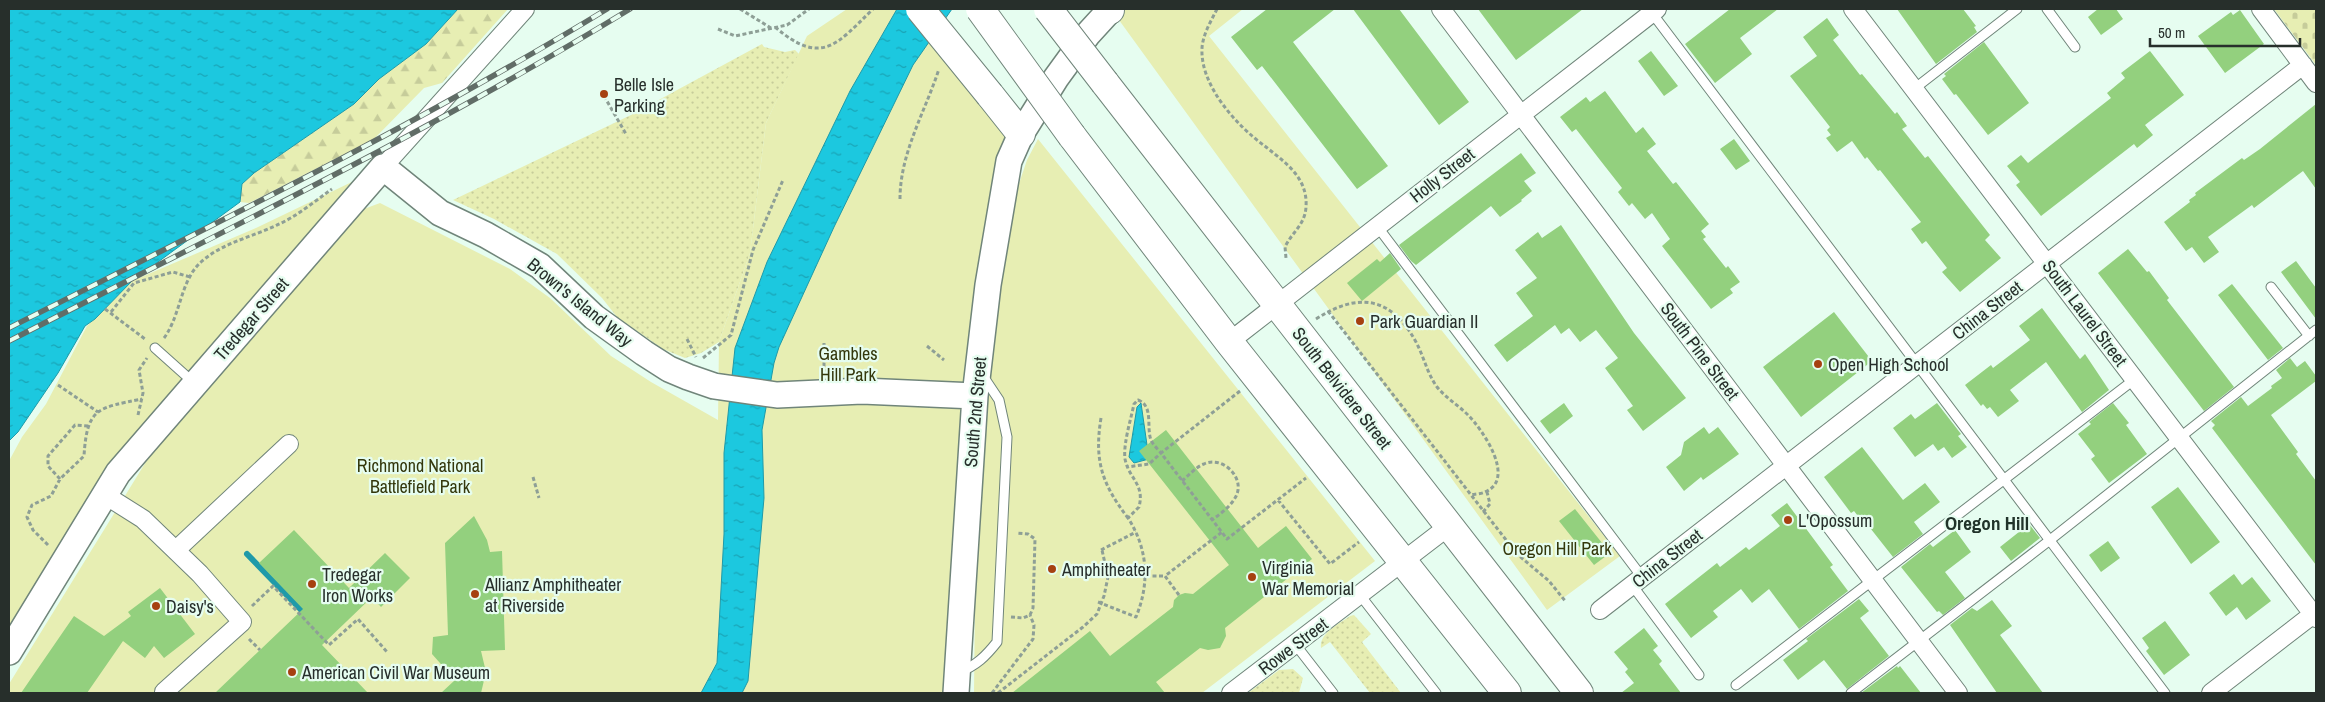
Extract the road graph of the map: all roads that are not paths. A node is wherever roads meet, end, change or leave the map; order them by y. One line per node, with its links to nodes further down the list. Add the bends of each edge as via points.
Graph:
1 (524, 9): 18 (street, Tredegar Street)
2 (920, 9): 17 (main road, bridge)
3 (980, 9): 24 (main road, bridge)
4 (1048, 9): 22 (main road, South Belvidere Street, bridge)
5 (1110, 9): 17 (street, South 2nd Street, via 1056,78)
6 (1442, 9): 16 (street, South Pine Street)
7 (1853, 9): 15 (street, South Laurel Street)
8 (2017, 9): 15 (lane)
9 (2047, 9): 12 (lane)
10 (2261, 9): 13 (street)
11 (1654, 11): 16 (street, Holly Street); 26 (lane)
12 (2075, 47)
13 (2303, 65): 14 (street); 20 (street, China Street)
14 (2316, 83)
15 (1914, 89): 20 (street, South Laurel Street)
16 (1521, 114): 19 (street, Holly Street); 33 (street, South Pine Street)
17 (1021, 134): 27 (street, South 2nd Street, via 1008,168)
18 (383, 167): 29 (street, Tredegar Street); 30 (street, Brown's Island Way, via 440,213 540,266 594,317 669,369 714,386 777,395 862,392)
19 (1377, 226): 22 (street, Holly Street); 41 (lane)
20 (2047, 264): 26 (street, China Street); 28 (street, South Laurel Street)
21 (2271, 287): 23 (lane)
22 (1277, 304): 24 (street, Holly Street); 36 (main road, South Belvidere Street)
23 (2312, 333): 31 (lane)
24 (1229, 342): 39 (main road)
25 (155, 348): 29 (lane)
26 (1918, 364): 33 (street, China Street); 34 (lane)
27 (978, 368): 30 (street, South 2nd Street); 49 (lane, via 998,400 1007,437 999,616 997,642)
28 (2135, 379): 31 (street, South Laurel Street); 34 (lane)
29 (195, 384): 35 (street, Tredegar Street, via 118,473)
30 (975, 396): 49 (street, South 2nd Street)
31 (2180, 438): 37 (lane); 44 (street, South Laurel Street)
32 (289, 444): 38 (street)
33 (1786, 465): 40 (street, South Pine Street); 41 (street, China Street)
34 (2005, 479): 37 (lane); 40 (lane)
35 (104, 495): 38 (street, via 143,519); 47 (street, Tredegar Street)
36 (1449, 526): 39 (street, Rowe Street); 56 (main road, South Belvidere Street)
37 (2050, 540): 45 (lane); 59 (lane)
38 (176, 550): 51 (street, via 242,622)
39 (1402, 562): 42 (street, Rowe Street); 55 (main road)
40 (1873, 580): 45 (street, South Pine Street); 50 (lane)
41 (1637, 581): 43 (street, China Street); 48 (lane)
42 (1360, 595): 46 (street, Rowe Street); 54 (lane)
43 (1600, 610)
44 (2315, 615): 60 (street)
45 (1918, 640): 57 (lane); 58 (street, South Pine Street)
46 (1295, 644): 52 (street, Rowe Street); 53 (lane)
47 (9, 652)
48 (1699, 675)
49 (956, 683)
50 (1736, 685)
51 (164, 692)
52 (1231, 693)
53 (1333, 693)
54 (1436, 693)
55 (1508, 693)
56 (1579, 693)
57 (1851, 693)
58 (1958, 693)
59 (2165, 693)
60 (2211, 693)

